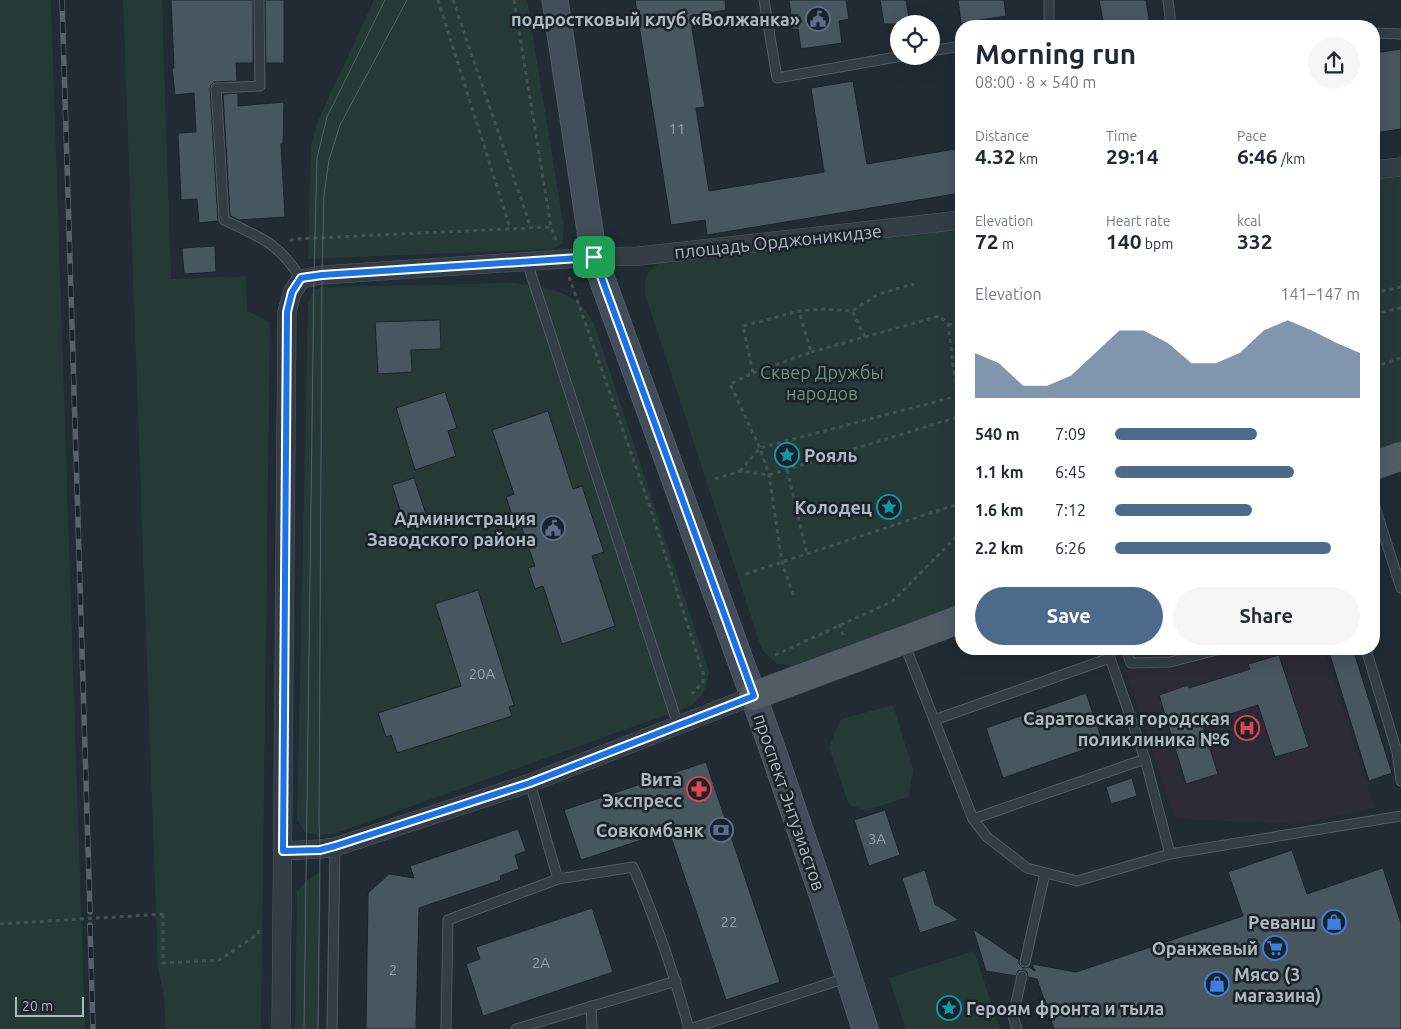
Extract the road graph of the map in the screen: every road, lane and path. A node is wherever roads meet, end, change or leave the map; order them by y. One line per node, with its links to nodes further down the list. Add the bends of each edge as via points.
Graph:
1 (259, 0): 21 (lane, via 260,86 216,88 224,220)
2 (438, 0): 18 (path)
3 (454, 0): 19 (path)
4 (555, 0): 22 (main road, проспект Энтузиастов)
5 (764, 0): 14 (lane, via 777,78)
6 (1049, 0): 8 (lane)
7 (1168, 0): 9 (lane)
8 (1048, 20)
9 (1170, 20)
10 (1380, 33): 11 (lane)
11 (1401, 34)
12 (955, 47): 13 (lane)
13 (940, 50)
14 (890, 58)
15 (1401, 167): 16 (street)
16 (1380, 169)
17 (955, 221): 22 (street, площадь Орджоникидзе, via 639,256)
18 (510, 228): 19 (path); 21 (path, via 294,239)
19 (531, 228): 20 (path)
20 (551, 228)
21 (276, 246): 24 (lane)
22 (594, 257): 23 (street, площадь Орджоникидзе); 67 (main road, проспект Энтузиастов)
23 (527, 262): 24 (street, площадь Орджоникидзе); 69 (lane)
24 (301, 278): 76 (street, via 292,292 287,312)
25 (914, 284): 29 (path, via 879,294)
26 (1401, 287): 27 (path)
27 (1380, 292)
28 (1401, 308): 31 (path)
29 (852, 310): 30 (path); 34 (path)
30 (799, 311): 35 (path); 39 (path, via 743,326)
31 (1380, 313)
32 (948, 324): 33 (path); 34 (path, via 939,316); 38 (path)
33 (955, 326)
34 (865, 337): 35 (path)
35 (811, 352): 39 (path)
36 (1401, 358): 37 (path)
37 (1380, 365)
38 (955, 369)
39 (753, 373): 42 (path, via 730,384)
40 (955, 396): 42 (path)
41 (955, 418): 45 (path)
42 (760, 448): 46 (path); 47 (path)
43 (1401, 456): 44 (main road)
44 (1380, 464)
45 (787, 470): 47 (path); 53 (path)
46 (740, 472): 47 (path); 48 (path)
47 (769, 475): 54 (path)
48 (715, 479)
49 (648, 501): 66 (path, via 703,673 702,682)
50 (955, 506): 53 (path)
51 (1380, 523): 56 (lane)
52 (955, 538): 60 (path, via 893,601)
53 (807, 554): 54 (path)
54 (782, 562): 55 (path); 57 (path)
55 (746, 574)
56 (1401, 588)
57 (793, 595)
58 (955, 621): 59 (main road)
59 (903, 641): 67 (main road); 68 (lane)
60 (775, 655)
61 (1106, 655): 68 (lane)
62 (1109, 655): 70 (lane)
63 (1128, 655): 64 (lane, via 1131,663 1170,662)
64 (1197, 655)
65 (1368, 655): 71 (lane, via 1397,752)
66 (692, 694)
67 (754, 696): 69 (street); 84 (main road, проспект Энтузиастов)
68 (934, 720): 74 (lane)
69 (678, 725): 72 (street)
70 (1145, 759): 74 (lane); 77 (lane)
71 (1401, 781)
72 (530, 783): 75 (street); 79 (lane)
73 (1401, 816): 77 (lane)
74 (973, 819): 78 (lane, via 987,837 1027,868)
75 (335, 846): 76 (street, via 320,850); 88 (lane)
76 (283, 851): 87 (street)
77 (1170, 854): 78 (lane, via 1077,881)
78 (1045, 873): 82 (lane)
79 (558, 879): 85 (lane, via 633,867); 89 (lane, via 448,920)
80 (0, 924): 81 (path, bridge, via 163,914 163,963 219,960 258,934)
81 (261, 924)
82 (1025, 962)
83 (1022, 976): 94 (lane, via 1013,1016)
84 (848, 977): 92 (lane); 93 (main road, проспект Энтузиастов)
85 (676, 981): 86 (lane); 92 (lane)
86 (591, 1006): 90 (lane); 91 (lane)
87 (280, 1029)
88 (332, 1029)
89 (446, 1029)
90 (516, 1029)
91 (592, 1029)
92 (689, 1029)
93 (865, 1029)
94 (1017, 1029)

